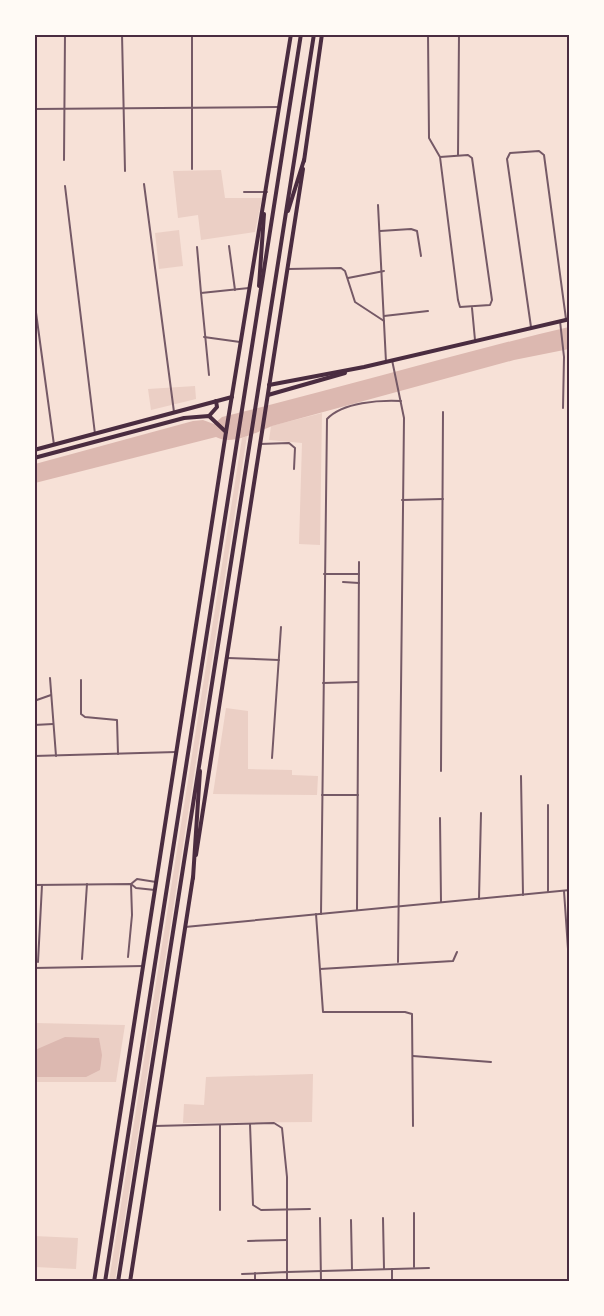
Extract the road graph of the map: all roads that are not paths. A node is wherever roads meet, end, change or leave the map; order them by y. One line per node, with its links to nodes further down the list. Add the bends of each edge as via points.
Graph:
1 (65, 34): 12 (street)
2 (122, 34): 10 (street)
3 (192, 34): 11 (street)
4 (291, 34): 13 (main road)
5 (301, 34): 40 (main road)
6 (314, 34): 27 (main road)
7 (323, 34): 18 (main road)
8 (428, 34): 16 (street, via 429,138)
9 (459, 34): 15 (street)
10 (124, 107): 11 (street); 12 (street); 20 (street)
11 (191, 107): 13 (street); 19 (street)
12 (66, 108): 14 (street); 17 (street)
13 (281, 108): 24 (main road)
14 (34, 110)
15 (458, 155): 16 (street); 39 (street, via 472,158 492,300 490,305)
16 (440, 157): 39 (street, via 458,300 460,307)
17 (64, 160)
18 (304, 160): 27 (main road); 32 (main road)
19 (192, 169)
20 (125, 171)
21 (144, 184): 59 (street)
22 (65, 186): 63 (street)
23 (244, 192): 24 (street)
24 (267, 192): 26 (main road)
25 (378, 205): 28 (street)
26 (264, 214): 35 (main road); 40 (main road)
27 (284, 224): 87 (main road)
28 (380, 231): 31 (street, via 417,231); 33 (street)
29 (229, 246): 36 (street)
30 (197, 247): 37 (street)
31 (421, 256)
32 (288, 269): 34 (street, via 341,268); 53 (main road)
33 (384, 271): 34 (street); 42 (street)
34 (347, 278): 45 (street, via 355,302)
35 (249, 288): 36 (street); 49 (main road)
36 (235, 290): 37 (street)
37 (201, 293): 47 (street)
38 (34, 298): 65 (street)
39 (472, 308): 48 (street)
40 (257, 311): 151 (main road)
41 (428, 311): 42 (street)
42 (384, 316): 45 (street)
43 (568, 319): 44 (main road); 46 (street, via 544,155 539,151 510,153 507,159)
44 (560, 321): 46 (main road); 58 (street)
45 (385, 322): 50 (street)
46 (531, 327): 48 (main road)
47 (204, 337): 49 (street); 52 (street)
48 (475, 340): 50 (main road)
49 (241, 342): 55 (main road)
50 (389, 361): 51 (main road); 56 (street)
51 (364, 367): 53 (main road); 54 (main road)
52 (209, 375)
53 (269, 385): 54 (main road)
54 (268, 395): 64 (main road)
55 (232, 397): 57 (main road); 62 (main road)
56 (401, 401): 70 (street); 72 (street, via 368,403 338,411 327,419)
57 (216, 402): 59 (main road); 61 (main road, via 217,407)
58 (563, 408)
59 (174, 412): 63 (main road)
60 (443, 412): 69 (street)
61 (209, 416): 62 (main road); 67 (main road, via 184,418)
62 (226, 432): 88 (main road)
63 (95, 434): 65 (main road)
64 (260, 444): 68 (street, via 289,443 295,448); 77 (main road)
65 (54, 445): 66 (main road)
66 (34, 450)
67 (34, 458)
68 (294, 469)
69 (444, 499): 70 (street); 93 (street)
70 (402, 500): 113 (street)
71 (359, 562): 73 (street)
72 (324, 574): 73 (street); 82 (street)
73 (359, 574): 75 (street)
74 (343, 582): 75 (street)
75 (359, 583): 81 (street)
76 (281, 627): 78 (street)
77 (227, 658): 78 (street); 100 (main road)
78 (279, 660): 92 (street)
79 (50, 678): 83 (street)
80 (81, 680): 89 (street, via 81,714 117,720)
81 (358, 681): 82 (street); 96 (street)
82 (323, 683): 95 (street)
83 (51, 695): 84 (street); 85 (street)
84 (34, 701)
85 (53, 724): 86 (street); 91 (street)
86 (34, 725)
87 (201, 749): 100 (main road); 152 (main road)
88 (176, 752): 89 (street); 101 (main road)
89 (118, 754): 91 (street)
90 (34, 756): 91 (street)
91 (56, 756)
92 (272, 758)
93 (441, 771)
94 (521, 777): 110 (street)
95 (322, 795): 96 (street); 115 (street)
96 (358, 795): 114 (street)
97 (548, 805): 109 (street)
98 (481, 813): 111 (street)
99 (440, 818): 112 (street)
100 (193, 878): 116 (main road)
101 (156, 882): 103 (street, via 136,879); 106 (main road)
102 (87, 884): 103 (street); 105 (street); 119 (street)
103 (131, 884): 106 (street); 118 (street)
104 (34, 885): 105 (street)
105 (42, 885): 120 (street)
106 (155, 890): 122 (main road)
107 (570, 890): 108 (street)
108 (564, 891): 109 (street); 125 (street)
109 (548, 892): 110 (street)
110 (523, 895): 111 (street)
111 (479, 899): 112 (street)
112 (441, 902): 113 (street)
113 (397, 906): 114 (street); 121 (street)
114 (357, 910): 115 (street)
115 (319, 914): 116 (street); 124 (street)
116 (185, 927): 130 (main road)
117 (457, 952): 121 (street, via 453,961)
118 (128, 957)
119 (82, 959)
120 (38, 962)
121 (398, 962): 124 (street)
122 (143, 966): 123 (street); 150 (main road)
123 (34, 968)
124 (319, 969): 126 (street, via 321,1011 326,1014 412,1014)
125 (570, 978)
126 (413, 1056): 127 (street); 131 (street)
127 (491, 1062)
128 (250, 1124): 129 (street); 134 (street, via 282,1128); 134 (street, via 253,1205 261,1210)
129 (220, 1125): 130 (street); 132 (street)
130 (154, 1126): 153 (main road)
131 (413, 1126)
132 (220, 1209)
133 (310, 1209): 134 (street)
134 (287, 1210): 139 (street)
135 (414, 1213): 141 (street)
136 (320, 1218): 145 (street)
137 (382, 1218): 143 (street)
138 (351, 1220): 146 (street)
139 (287, 1240): 140 (street); 147 (street)
140 (248, 1241)
141 (414, 1268): 142 (street); 144 (street)
142 (429, 1268)
143 (384, 1269): 144 (street); 146 (street)
144 (392, 1269): 157 (street)
145 (320, 1270): 146 (street); 147 (street); 156 (street)
146 (352, 1270)
147 (287, 1272): 148 (street); 155 (street)
148 (255, 1273): 149 (street); 154 (street)
149 (242, 1274)
150 (94, 1281)
151 (105, 1281)
152 (118, 1281)
153 (130, 1281)
154 (255, 1281)
155 (287, 1281)
156 (321, 1281)
157 (392, 1281)

